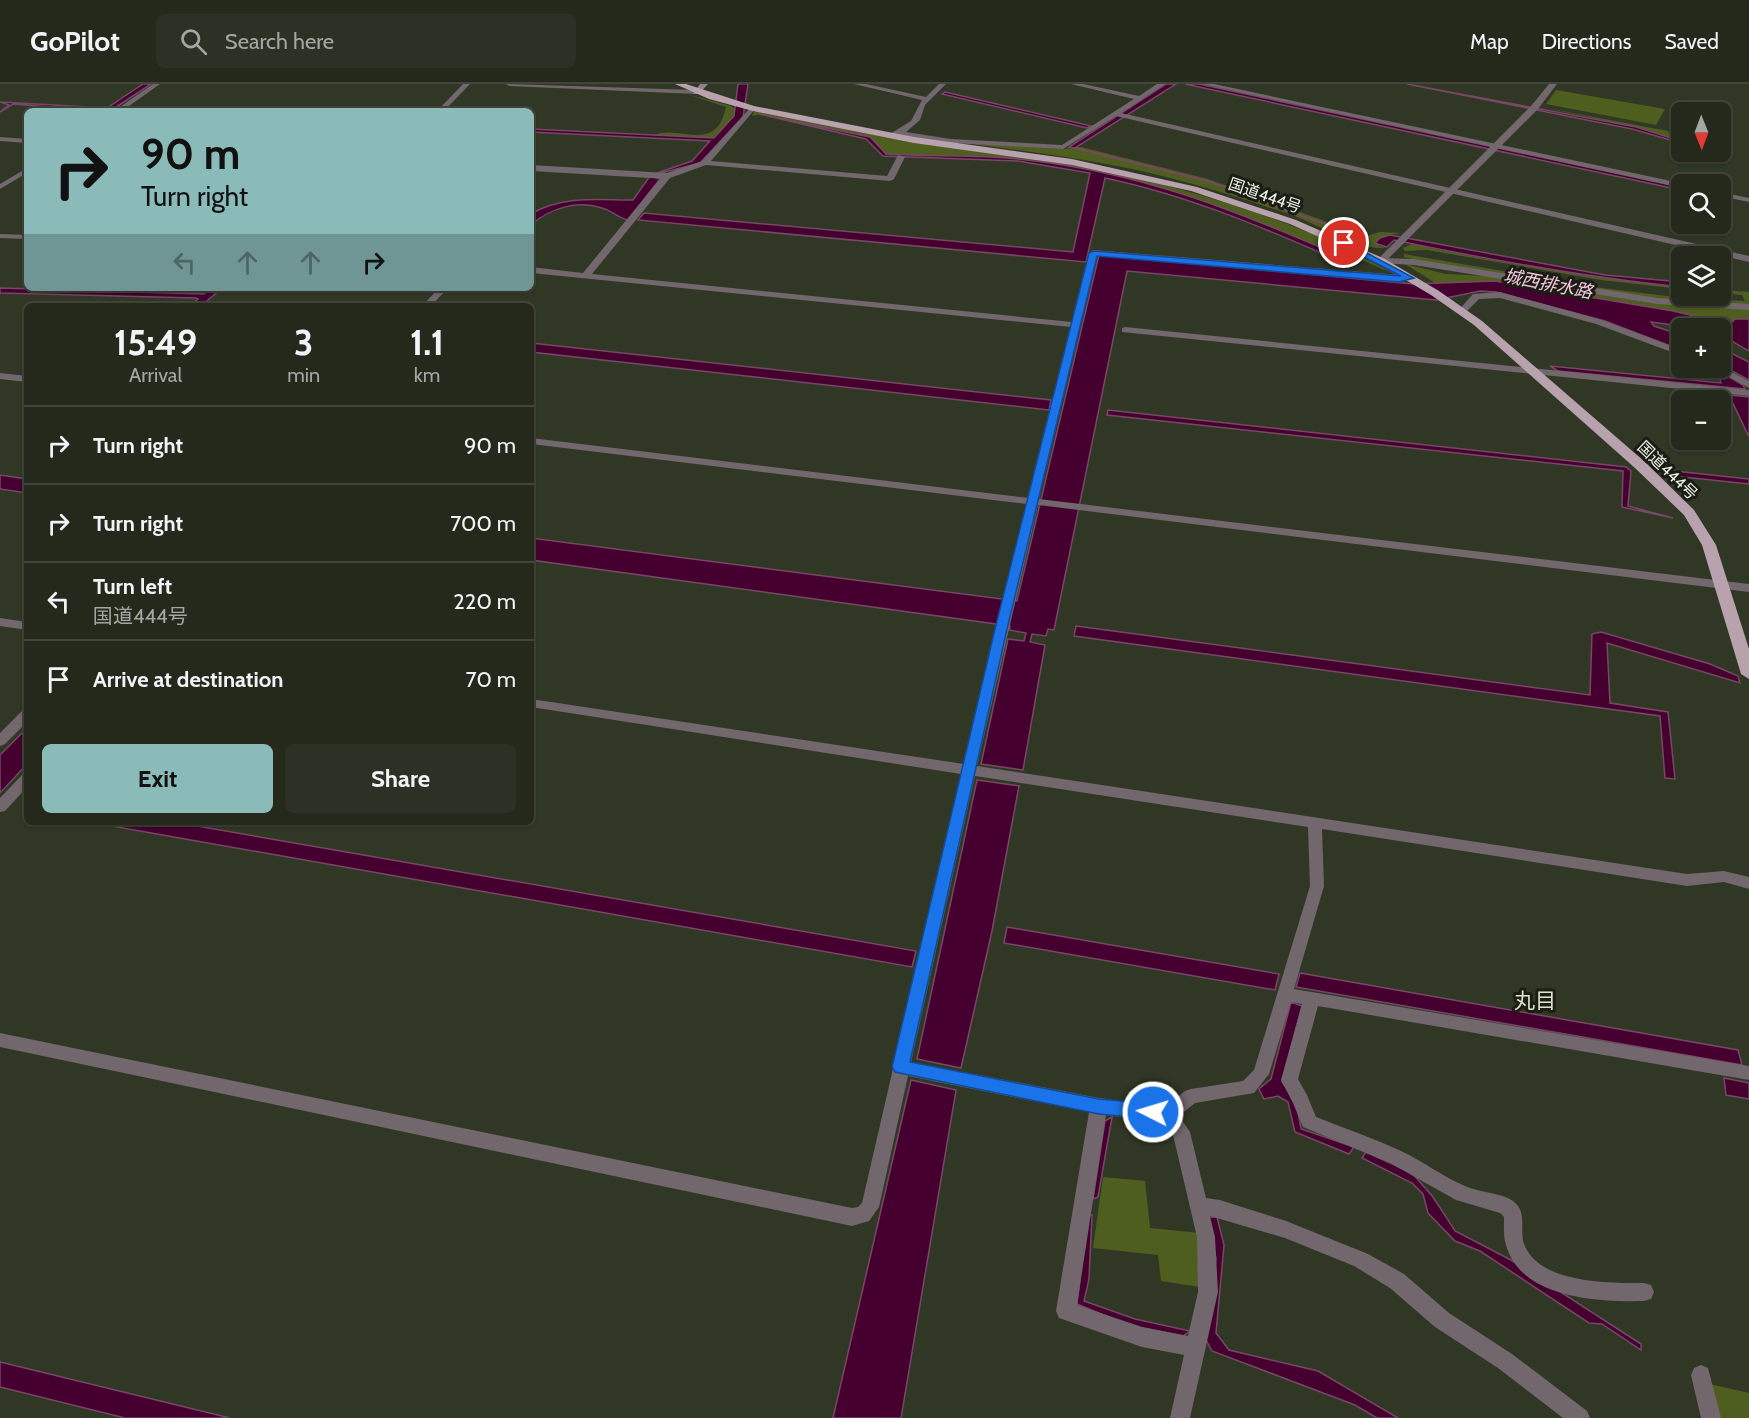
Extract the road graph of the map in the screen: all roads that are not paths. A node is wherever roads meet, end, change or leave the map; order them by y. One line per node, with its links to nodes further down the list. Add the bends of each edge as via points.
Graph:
1 (158, 84): 15 (street)
2 (467, 84): 16 (street)
3 (509, 84): 12 (street)
4 (680, 84): 12 (highway, 国道444号)
5 (704, 84): 12 (main road)
6 (856, 84): 14 (street)
7 (943, 84): 14 (street)
8 (1074, 84): 13 (street)
9 (1162, 84): 13 (street)
10 (1205, 84): 22 (street)
11 (1553, 84): 22 (street)
12 (696, 92): 17 (highway, 国道444号)
13 (1139, 98): 18 (street)
14 (927, 99): 19 (street, via 914,124)
15 (121, 108)
16 (443, 108)
17 (753, 108): 19 (highway, 国道444号); 24 (street)
18 (1115, 114): 19 (street, via 1063,147); 30 (street)
19 (895, 134): 36 (highway, 国道444号, via 1072,162 1194,189 1293,222)
20 (0, 139): 21 (street)
21 (24, 141)
22 (1494, 148): 28 (street); 30 (street)
23 (901, 157): 24 (street, via 890,179)
24 (705, 163): 27 (street)
25 (534, 168): 27 (street)
26 (24, 172): 29 (street)
27 (667, 176): 38 (street)
28 (1671, 184)
29 (0, 188)
30 (1452, 191): 35 (street); 36 (street)
31 (1731, 196): 32 (street)
32 (1749, 200)
33 (0, 236): 34 (street)
34 (24, 237)
35 (1749, 259)
36 (1381, 261): 39 (highway, 国道444号); 42 (street, via 1414,262 1658,301)
37 (534, 270): 38 (street)
38 (585, 276): 44 (street)
39 (1412, 279): 43 (highway, 国道444号); 44 (street, via 1094,253)
40 (441, 291): 41 (street)
41 (429, 303)
42 (1749, 307)
43 (1457, 308): 46 (street, via 1476,296 1500,295 1599,322); 47 (highway, 国道444号)
44 (1076, 325): 53 (street)
45 (1125, 330): 47 (street)
46 (1671, 349)
47 (1534, 371): 51 (street); 54 (highway, 国道444号, via 1689,513 1709,545)
48 (0, 376): 50 (street)
49 (1729, 378): 51 (street)
50 (24, 379)
51 (1743, 390)
52 (534, 441): 53 (street)
53 (1036, 502): 54 (street); 62 (street, via 1001,629)
54 (1722, 586): 55 (street); 58 (highway, 国道444号)
55 (1749, 588)
56 (0, 622): 57 (street)
57 (24, 626)
58 (1749, 674)
59 (534, 703): 62 (street)
60 (24, 717): 61 (street)
61 (0, 741)
62 (969, 770): 65 (street); 70 (street)
63 (24, 781): 64 (street)
64 (0, 807)
65 (1315, 824): 66 (street, via 1687,880 1722,875); 67 (street, via 1317,886)
66 (1749, 882)
67 (1285, 994): 68 (street); 73 (street, via 1261,1074 1248,1088 1191,1096)
68 (1312, 998): 71 (street); 75 (street, via 1289,1080 1309,1122 1396,1157 1462,1194 1505,1206 1513,1213 1516,1249 1529,1265 1563,1285 1599,1293)
69 (0, 1040): 70 (street, via 852,1217 863,1215 870,1207)
70 (901, 1067): 72 (street)
71 (1749, 1073)
72 (1099, 1106): 73 (street); 76 (street, via 1066,1311 1142,1337)
73 (1168, 1115): 74 (street, via 1181,1132)
74 (1200, 1206): 76 (street, via 1206,1237 1208,1292); 79 (street, via 1286,1230 1361,1260 1397,1281 1442,1320)
75 (1644, 1292)
76 (1194, 1347): 78 (street)
77 (1701, 1375): 80 (street)
78 (1180, 1418)
79 (1580, 1418)
80 (1711, 1418)

